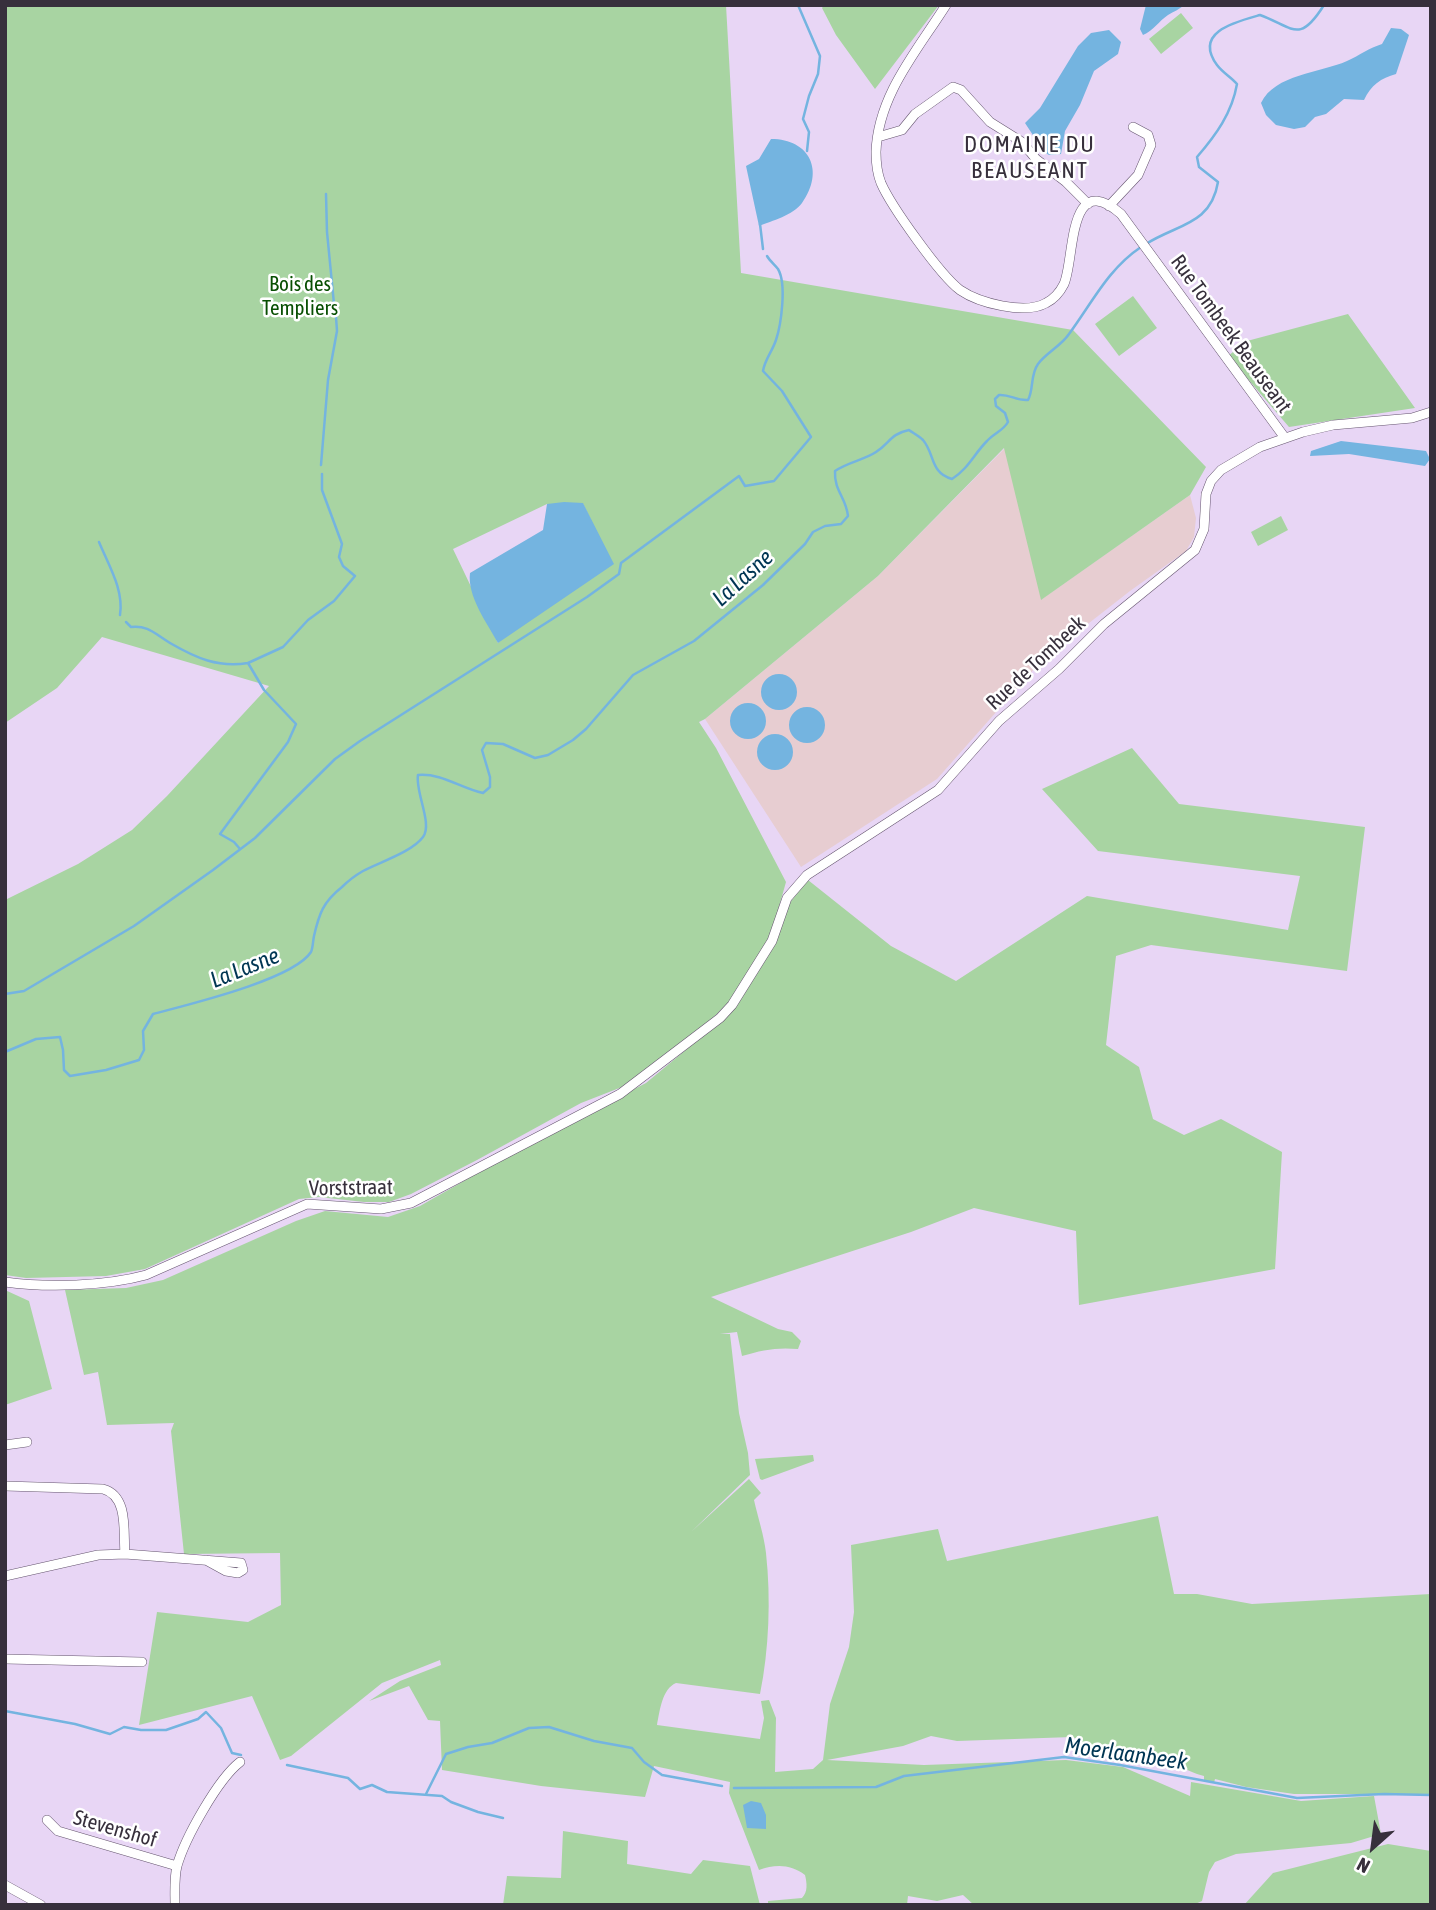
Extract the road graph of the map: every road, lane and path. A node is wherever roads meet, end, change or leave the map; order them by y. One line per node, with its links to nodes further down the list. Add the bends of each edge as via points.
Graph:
1 (946, 5): 3 (street, via 889,96)
2 (1133, 127): 5 (street, via 1147,135 1149,152 1138,174)
3 (878, 137): 4 (street, via 902,130 915,114 953,87 990,122 1022,142); 4 (street, via 877,168 892,203 951,283 988,302 1027,307 1055,297 1065,282 1076,220)
4 (1088, 204): 5 (street)
5 (1109, 206): 7 (street, Rue Tombeek Beauseant, via 1121,214)
6 (1431, 412): 7 (street, Rue de Tombeek, via 1399,420 1333,425)
7 (1285, 438): 8 (street, Rue de Tombeek, via 1260,447 1211,481 1204,529 1195,550 1104,624 999,721 938,790 796,886 772,941 746,984)
8 (707, 1029): 9 (street, Vorststraat, via 620,1094 411,1203 381,1209 307,1204 128,1280)
9 (5, 1282)
10 (27, 1442): 11 (street)
11 (5, 1445)
12 (5, 1486): 13 (street, via 111,1491 121,1504)
13 (125, 1554): 14 (street); 15 (street, via 99,1555)
14 (206, 1560)
15 (5, 1576)
16 (5, 1659): 17 (street)
17 (142, 1662)
18 (240, 1762): 20 (street, via 220,1783)
19 (47, 1820): 20 (street, Stevenshof, via 58,1830)
20 (177, 1866): 23 (street)
21 (5, 1885): 22 (street)
22 (41, 1905)
23 (174, 1905)

